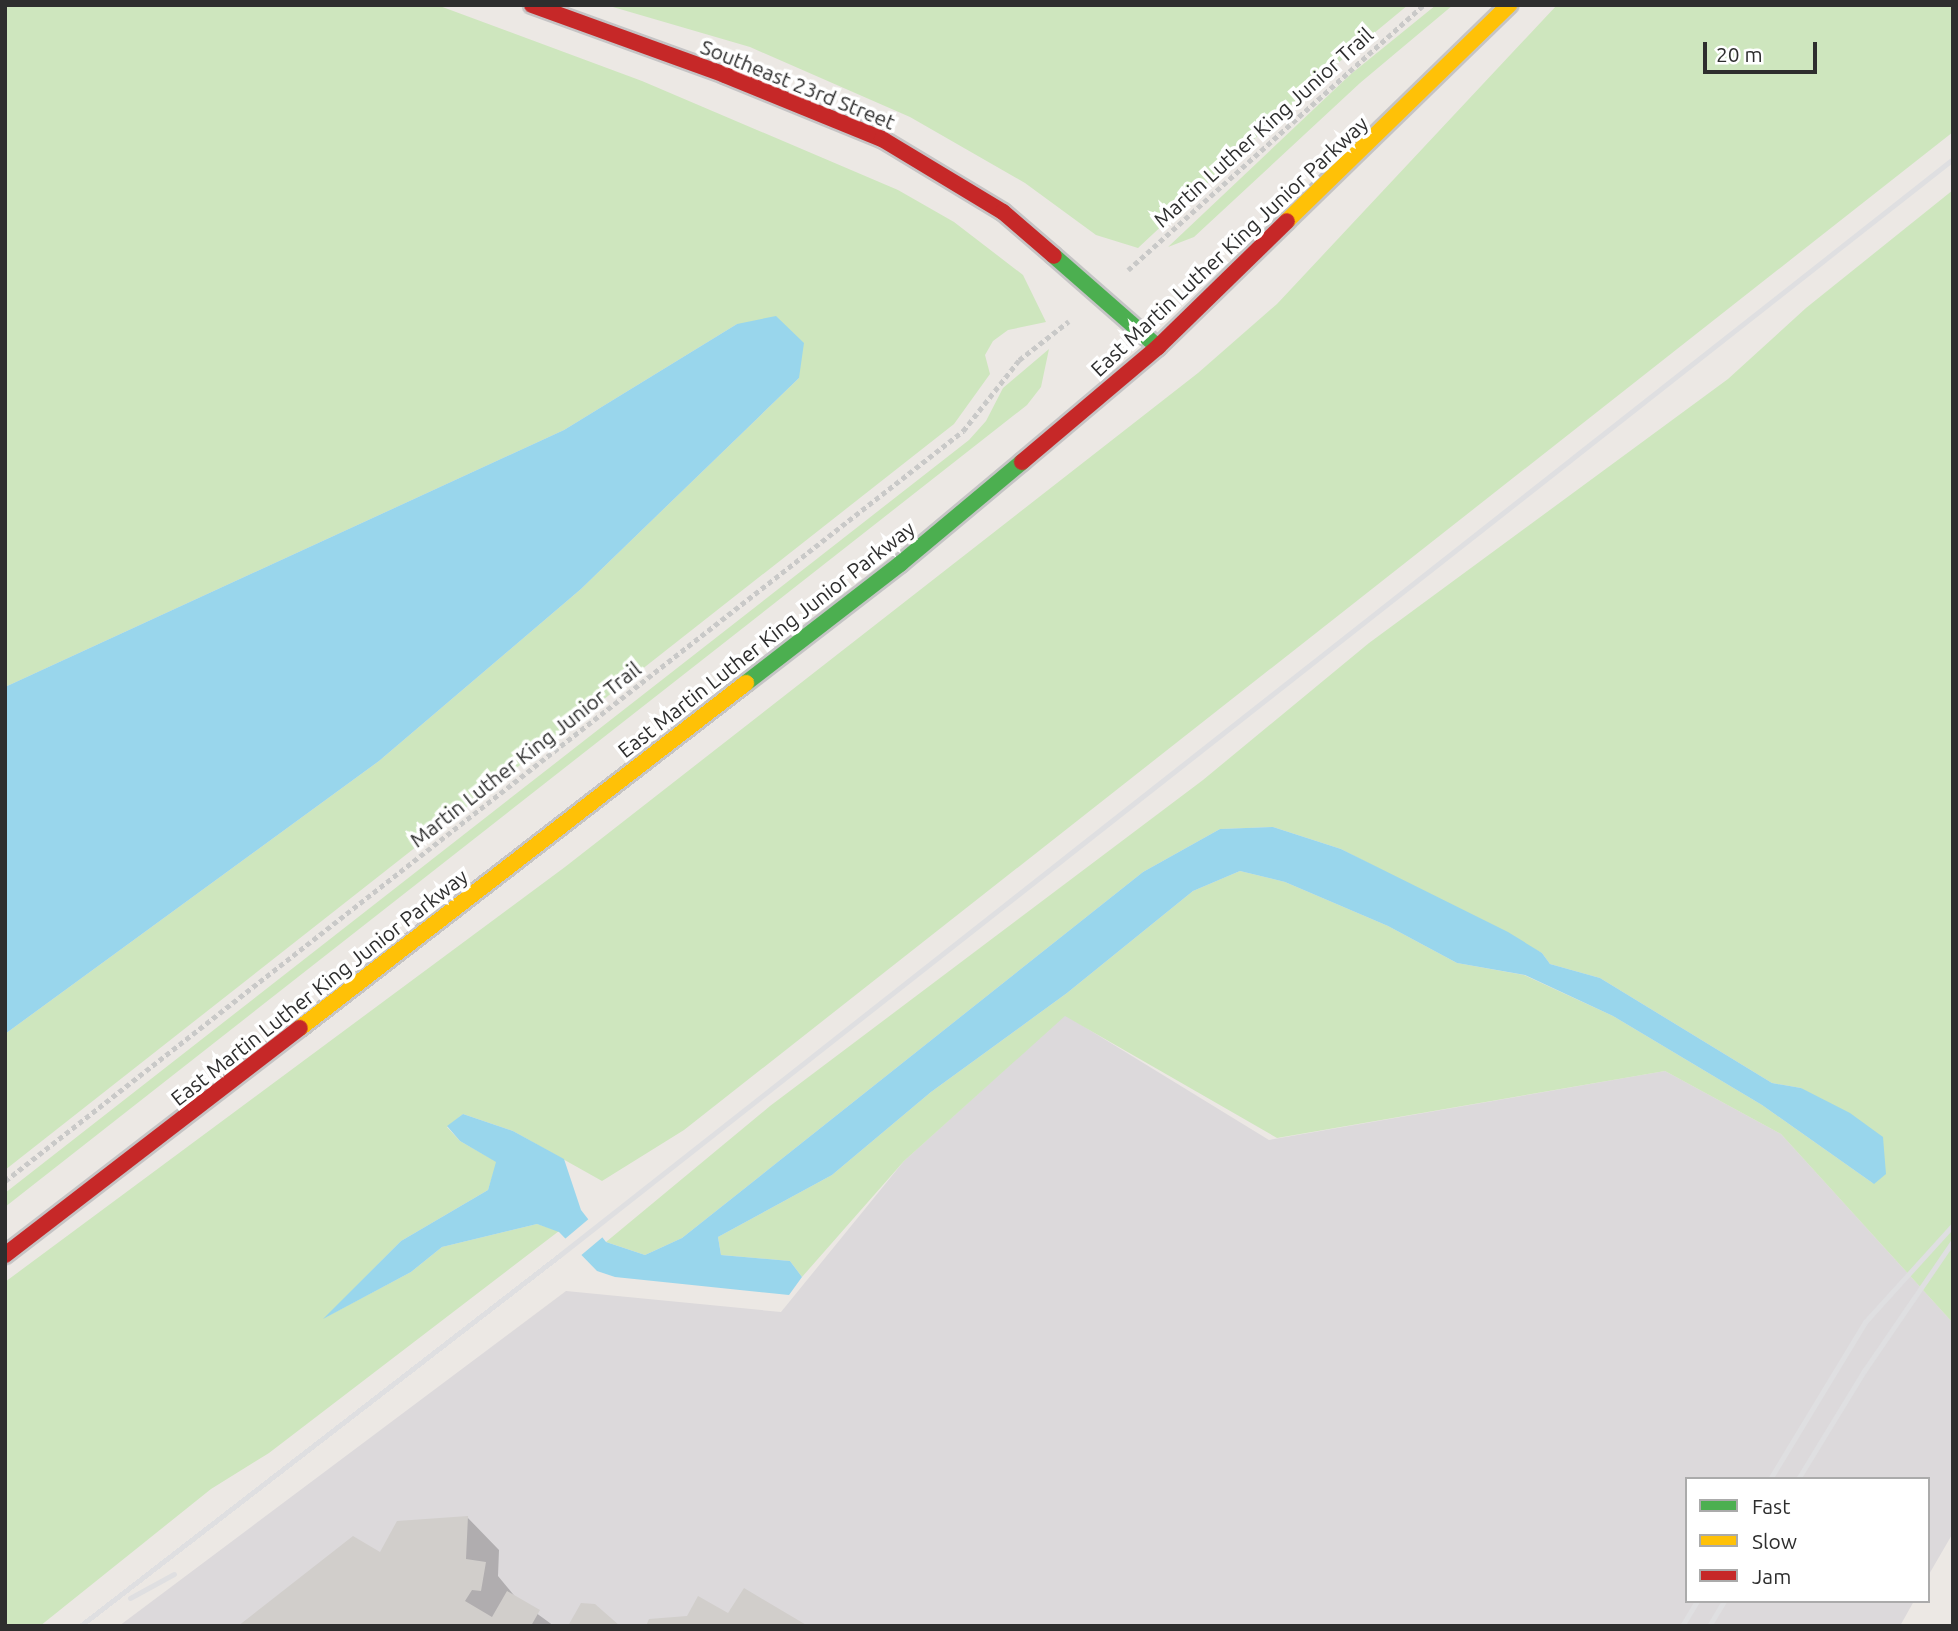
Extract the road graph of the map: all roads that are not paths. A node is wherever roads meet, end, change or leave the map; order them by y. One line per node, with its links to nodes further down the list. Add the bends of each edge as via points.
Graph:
1 (532, 5): 3 (main road, Southeast 23rd Street, via 882,139 1003,212)
2 (1509, 5): 3 (main road, East Martin Luther King Junior Parkway)
3 (1158, 347): 4 (main road, East Martin Luther King Junior Parkway, via 900,564)
4 (5, 1255)

